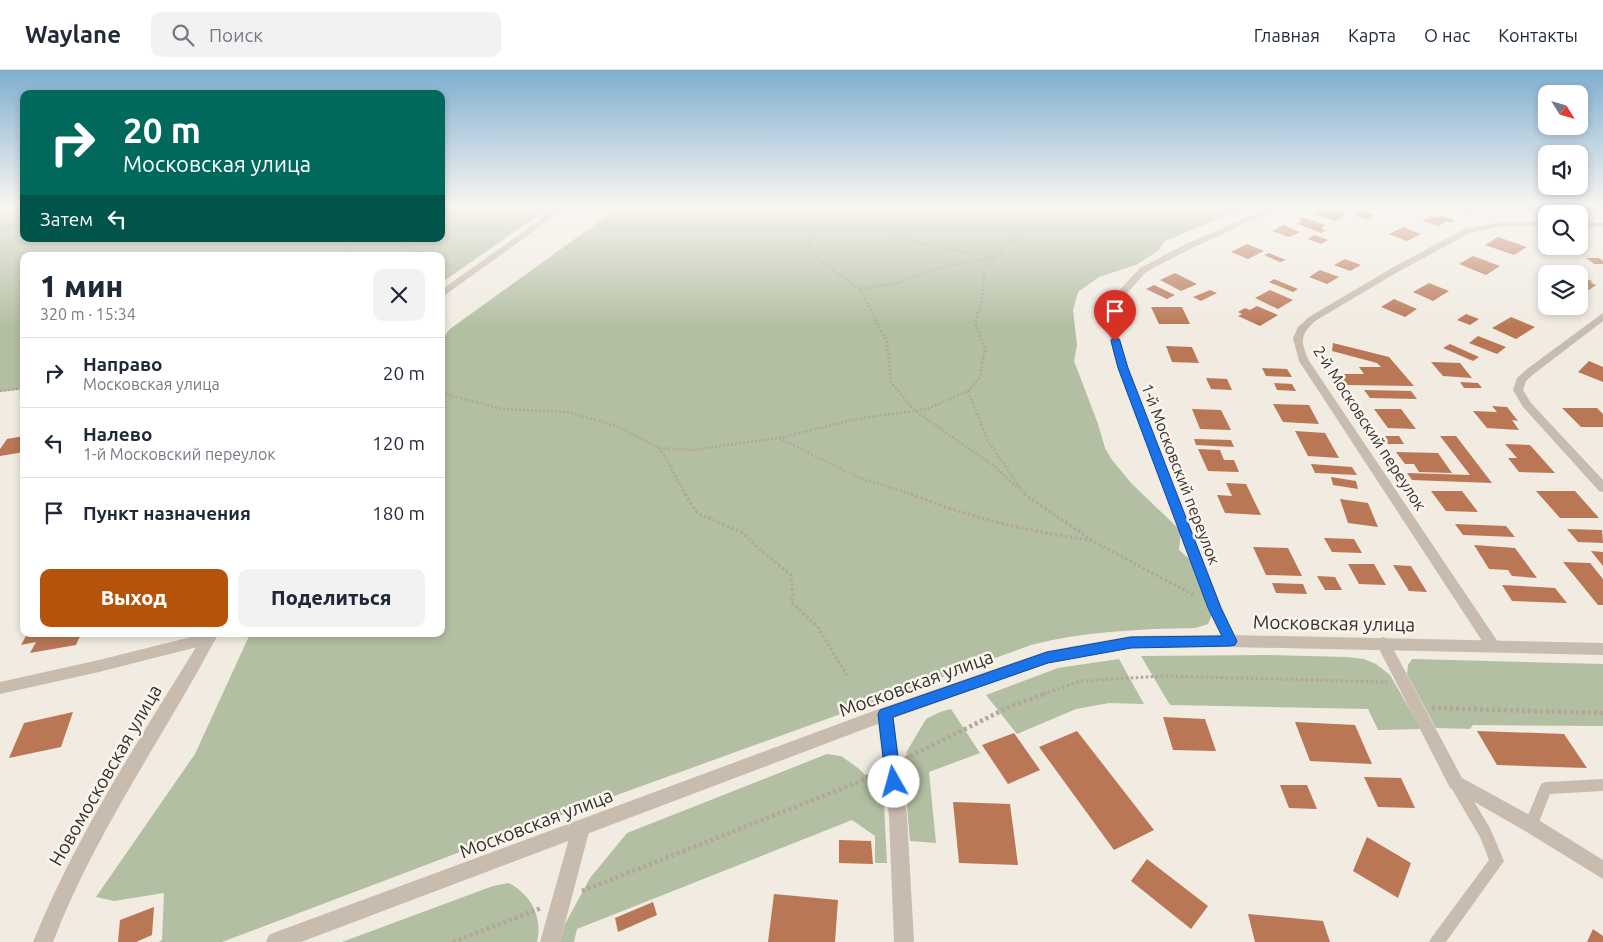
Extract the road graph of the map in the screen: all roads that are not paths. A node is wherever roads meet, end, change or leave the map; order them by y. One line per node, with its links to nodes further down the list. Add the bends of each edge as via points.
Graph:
1 (509, 246): 4 (street)
2 (1190, 246): 9 (street, 1-й Московский переулок, via 1143,270 1115,300 1112,328 1123,368)
3 (1440, 246): 11 (street, 2-й Московский переулок, via 1312,320 1300,330 1296,342 1304,361)
4 (445, 292)
5 (1603, 316): 6 (street, via 1531,371 1521,380 1518,390 1527,405)
6 (1603, 488)
7 (206, 637): 13 (street)
8 (209, 637): 20 (street, Новомосковская улица, via 88,840)
9 (1230, 641): 10 (street, Московская улица); 14 (street, Московская улица, via 1131,642 1047,658)
10 (1383, 644): 11 (street, Московская улица); 15 (street)
11 (1493, 646): 12 (street, Московская улица)
12 (1603, 649)
13 (0, 688)
14 (885, 714): 18 (street, Московская улица); 23 (street, via 898,816)
15 (1456, 783): 17 (street); 24 (lane, via 1497,861)
16 (1603, 785): 17 (lane, via 1546,788)
17 (1531, 825): 19 (street)
18 (581, 828): 21 (street, Московская улица); 22 (street)
19 (1603, 870)
20 (43, 942)
21 (276, 942)
22 (550, 942)
23 (904, 942)
24 (1437, 942)

